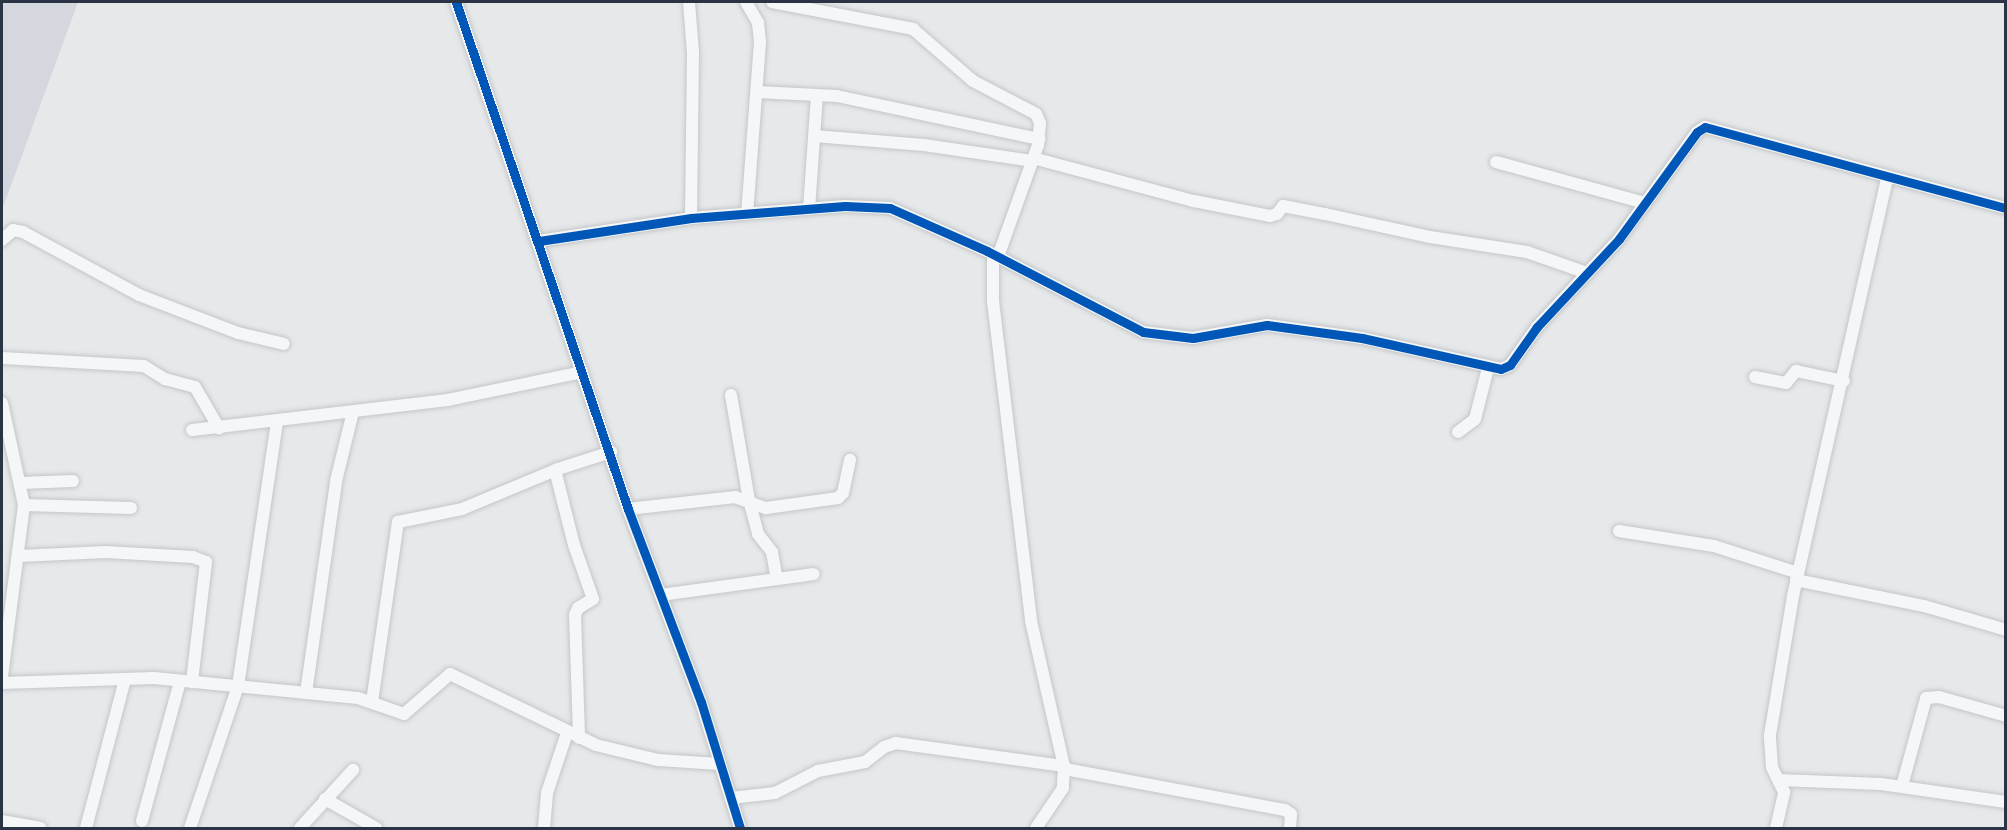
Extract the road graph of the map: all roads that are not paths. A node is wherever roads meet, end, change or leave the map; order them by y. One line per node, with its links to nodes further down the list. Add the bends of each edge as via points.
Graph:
1 (456, 2): 18 (street)
2 (689, 2): 16 (street, via 693,53)
3 (746, 2): 5 (street, via 758,23)
4 (772, 2): 8 (street, via 913,29 973,81 1029,108 1040,123)
5 (757, 92): 6 (street); 15 (street)
6 (818, 95): 7 (street); 8 (street)
7 (814, 136): 9 (street, via 924,145); 14 (street)
8 (1039, 139): 9 (street)
9 (1033, 160): 19 (street); 20 (street, via 1270,216 1284,206 1430,237 1518,250)
10 (1496, 162): 12 (street)
11 (1887, 177): 12 (street, via 1705,127 1697,132); 13 (street); 26 (street)
12 (1645, 203): 20 (street)
13 (2006, 208)
14 (809, 209): 15 (street); 19 (street, via 890,208)
15 (747, 213): 16 (street)
16 (691, 218): 18 (street)
17 (2, 240): 21 (street, via 13,231 22,232 139,295 237,333)
18 (538, 241): 24 (street)
19 (996, 256): 23 (street, via 1143,332 1193,338 1267,325 1362,338); 60 (street, via 993,301 1031,621)
20 (1587, 273): 23 (street, via 1537,327 1510,364)
21 (284, 344)
22 (2, 358): 31 (street, via 144,366 165,379 195,387)
23 (1488, 368): 33 (street, via 1475,419)
24 (582, 372): 29 (street, via 448,400); 34 (street)
25 (1755, 377): 26 (street, via 1786,383 1796,371)
26 (1844, 381): 46 (street)
27 (731, 395): 39 (street)
28 (2, 403): 38 (street)
29 (353, 412): 30 (street); 55 (street, via 336,481)
30 (277, 421): 31 (street); 54 (street)
31 (219, 428): 32 (street)
32 (192, 430)
33 (1458, 432)
34 (611, 452): 36 (street); 42 (street)
35 (850, 460): 39 (street, via 838,498 766,508)
36 (555, 470): 56 (street, via 462,509 398,522); 58 (street, via 593,599 578,608 575,615)
37 (74, 482): 38 (street)
38 (20, 483): 40 (street)
39 (749, 500): 42 (street, via 735,497); 47 (street, via 758,534 772,552)
40 (24, 506): 41 (street); 44 (street)
41 (131, 508)
42 (628, 509): 48 (street)
43 (1619, 531): 46 (street, via 1714,546)
44 (19, 556): 50 (street); 52 (street, via 106,552 193,557 206,562)
45 (814, 574): 47 (street)
46 (1797, 577): 49 (street); 62 (street, via 1770,735 1769,755)
47 (777, 579): 48 (street)
48 (661, 595): 59 (street)
49 (2006, 630)
50 (2, 676)
51 (125, 679): 52 (street); 53 (street); 70 (street)
52 (186, 682): 54 (street); 68 (street)
53 (2, 683)
54 (238, 686): 55 (street); 71 (street)
55 (306, 693): 56 (street)
56 (372, 702): 58 (street, via 399,713 410,713 441,678 450,674)
57 (2006, 716): 63 (street, via 1939,697 1926,698)
58 (573, 736): 59 (street, via 658,760); 74 (street, via 547,794)
59 (720, 764): 64 (street)
60 (1065, 767): 64 (street, via 896,743 865,762 818,771 776,793); 76 (street, via 1063,789); 77 (street, via 1285,810 1291,814)
61 (353, 770): 65 (street)
62 (1779, 780): 63 (street); 78 (street, via 1784,792)
63 (1902, 786): 66 (street)
64 (731, 798): 75 (street)
65 (326, 799): 72 (street); 73 (street)
66 (2006, 802)
67 (2, 821): 69 (street)
68 (142, 821)
69 (40, 828)
70 (86, 828)
71 (190, 828)
72 (300, 828)
73 (376, 828)
74 (544, 828)
75 (740, 828)
76 (1036, 828)
77 (1290, 828)
78 (1776, 828)

